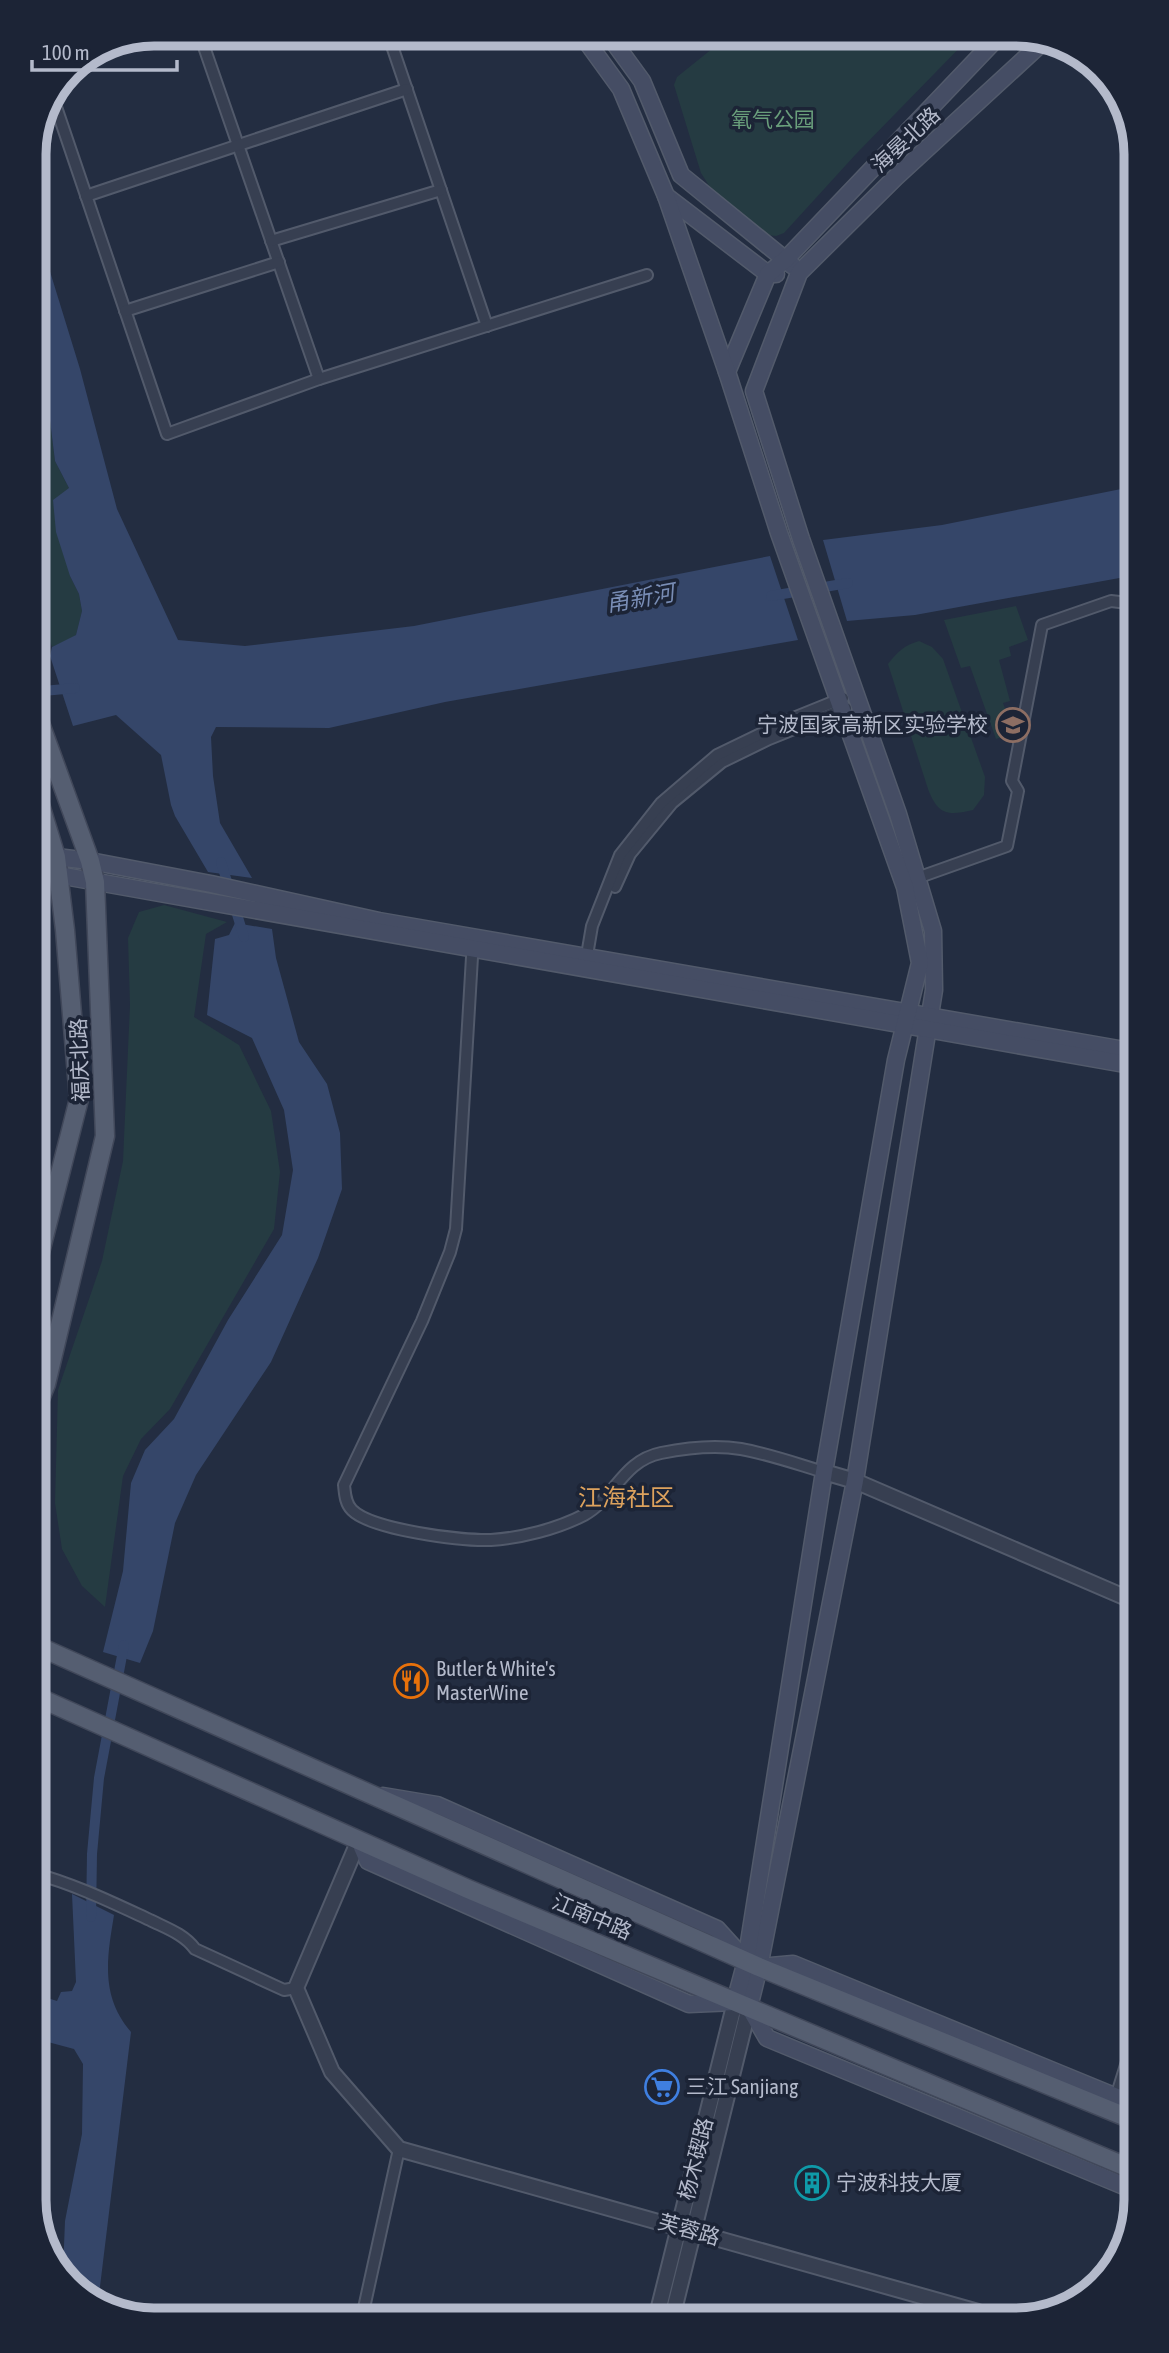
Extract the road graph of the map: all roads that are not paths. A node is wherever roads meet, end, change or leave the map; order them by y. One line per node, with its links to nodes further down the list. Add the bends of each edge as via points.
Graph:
1 (203, 45): 9 (street)
2 (392, 45): 7 (street)
3 (589, 46): 12 (main road, via 621,89)
4 (616, 46): 14 (main road, via 642,81 681,175)
5 (989, 46): 14 (main road, 海晏北路)
6 (1036, 48): 16 (main road, 海晏北路)
7 (407, 89): 9 (street); 10 (street)
8 (56, 108): 11 (street)
9 (238, 145): 11 (street); 13 (street)
10 (441, 190): 13 (street); 20 (street)
11 (86, 196): 19 (street)
12 (666, 196): 17 (main road); 21 (main road)
13 (271, 241): 15 (street)
14 (786, 259): 16 (main road); 17 (main road, 海晏北路)
15 (279, 262): 19 (street); 22 (street)
16 (799, 273): 17 (main road); 24 (main road, via 754,391)
17 (768, 274): 21 (main road)
18 (647, 275): 20 (street)
19 (125, 311): 22 (street, via 167,434)
20 (488, 326): 22 (street)
21 (727, 372): 25 (main road)
22 (319, 379)
23 (1124, 603): 33 (street, via 1111,601 1042,625 1012,781 1018,791 1007,845)
24 (857, 698): 25 (street); 33 (main road)
25 (840, 705): 36 (street, via 722,762 672,803 630,853 601,917); 37 (main road, via 905,887 920,963)
26 (46, 739): 30 (main road, 福庆北路)
27 (46, 824): 28 (main road, 福庆北路)
28 (56, 857): 29 (main road); 30 (main road); 32 (main road, 福庆北路)
29 (46, 859)
30 (90, 861): 34 (main road, 福庆北路); 35 (main road)
31 (46, 869): 32 (main road)
32 (58, 875): 34 (main road); 41 (main road, 福庆北路, via 79,1099)
33 (917, 878): 38 (main road, via 933,931 934,990)
34 (95, 882): 35 (main road); 42 (main road, 福庆北路, via 105,1136)
35 (475, 943): 36 (main road); 43 (street, via 456,1229 437,1289 344,1485 351,1509 402,1529 491,1540 520,1536 583,1515 600,1504 632,1466 657,1454 742,1449)
36 (588, 963): 37 (main road)
37 (906, 1019): 38 (main road); 43 (main road)
38 (928, 1023): 39 (main road); 40 (main road); 44 (main road)
39 (1124, 1050)
40 (1124, 1064)
41 (46, 1229)
42 (46, 1384)
43 (824, 1472): 44 (street); 50 (main road)
44 (855, 1481): 45 (street); 50 (main road)
45 (1124, 1597)
46 (46, 1650): 50 (main road, 江南中路)
47 (46, 1701): 48 (main road, 江南中路)
48 (359, 1840): 51 (street); 52 (main road, 江南中路)
49 (46, 1876): 51 (street, via 125,1908 187,1939 195,1949 284,1990)
50 (752, 1964): 52 (main road); 54 (main road, via 793,1964); 56 (main road, 江南中路)
51 (296, 1988): 57 (street, via 332,2072)
52 (742, 2005): 58 (main road, 江南中路); 59 (main road, via 767,2038); 60 (street, 杨木碶路); 61 (street, 杨木碶路)
53 (1124, 2071): 54 (street)
54 (1116, 2097): 55 (main road)
55 (1124, 2100)
56 (1124, 2116)
57 (399, 2149): 60 (street, 芙蓉路); 62 (street)
58 (1124, 2166)
59 (1124, 2186)
60 (679, 2227): 61 (street, 芙蓉路); 63 (street, 杨木碶路)
61 (694, 2232): 64 (street, 杨木碶路); 65 (street, 芙蓉路)
62 (364, 2307)
63 (659, 2308)
64 (675, 2308)
65 (964, 2308)

